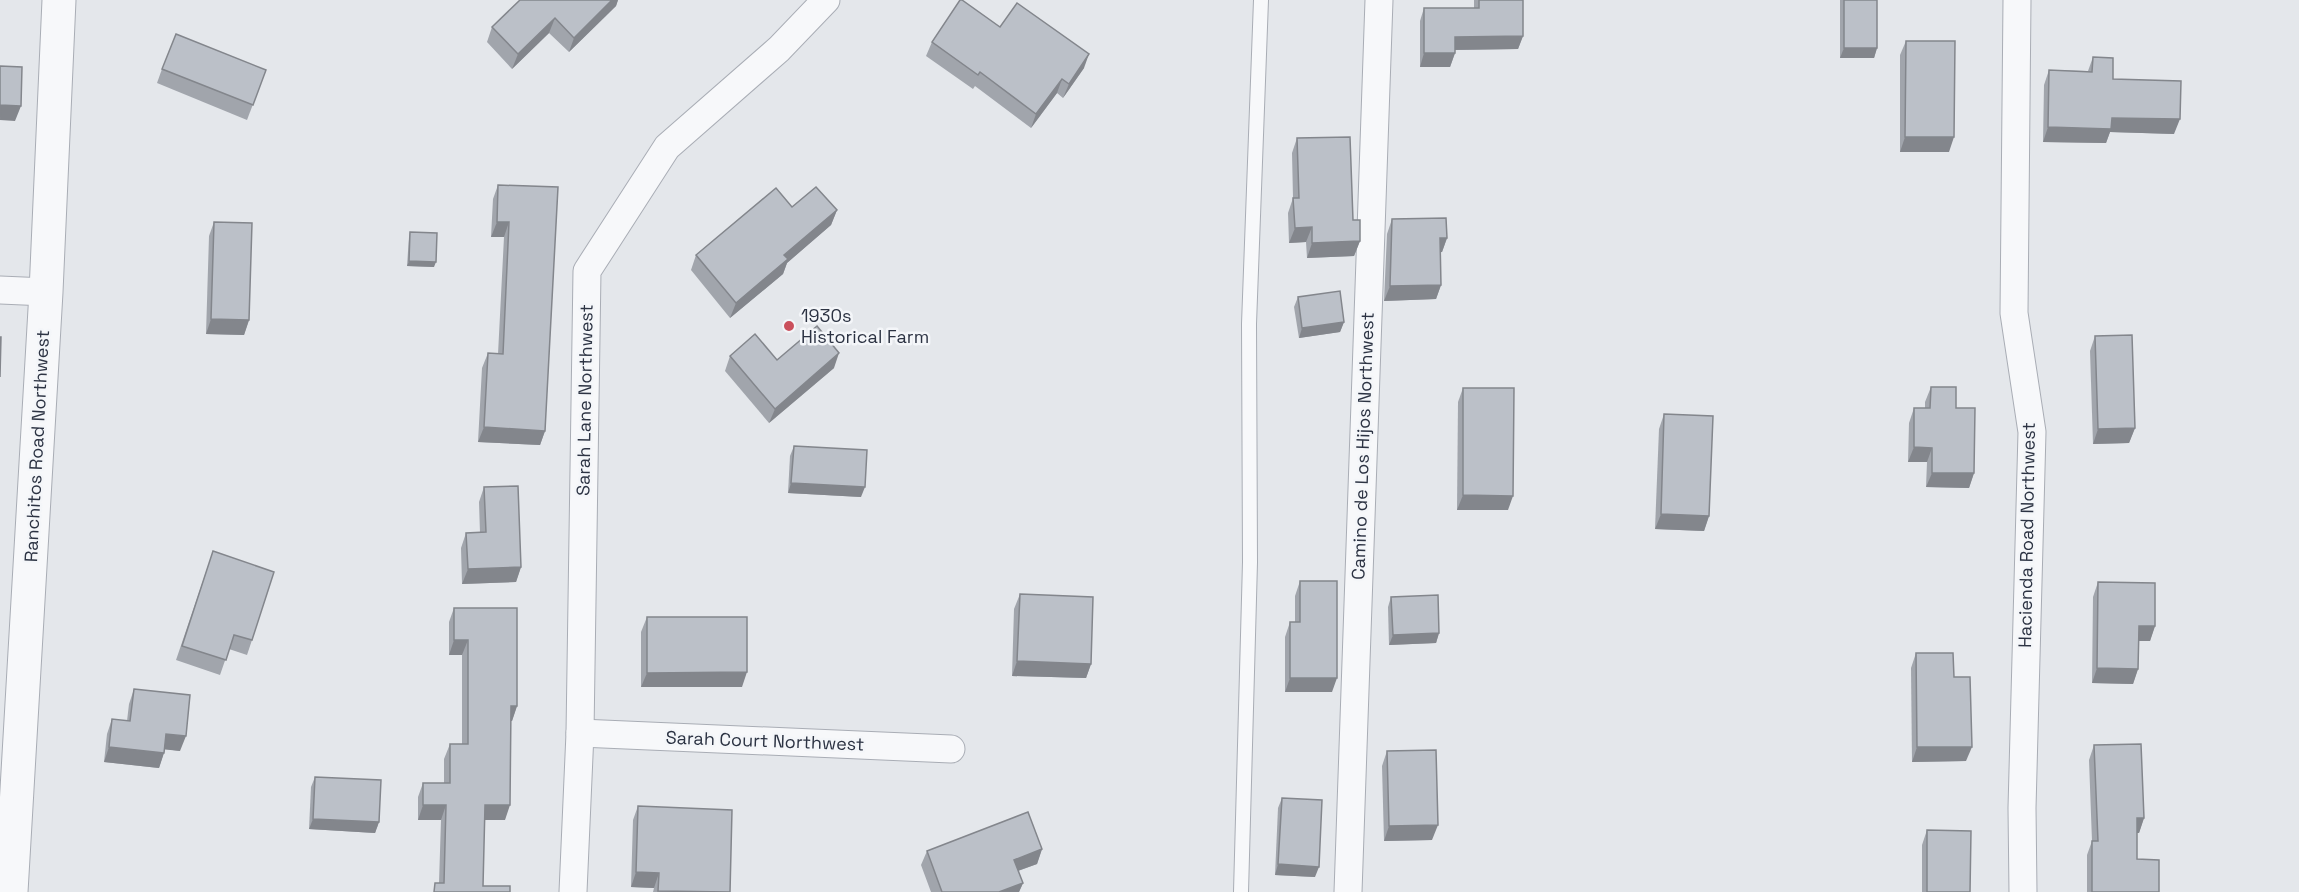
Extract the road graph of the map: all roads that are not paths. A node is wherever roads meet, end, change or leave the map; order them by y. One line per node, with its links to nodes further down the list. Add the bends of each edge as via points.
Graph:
1 (59, 0): 7 (street, Ranchitos Road Northwest)
2 (826, 0): 8 (street, Sarah Lane Northwest, via 779,49 667,147 588,271)
3 (1261, 0): 12 (lane, via 1249,324 1250,562)
4 (1379, 0): 13 (street, Camino de Los Hijos Northwest)
5 (2017, 0): 14 (street, Hacienda Road Northwest, via 2014,313 2032,432)
6 (0, 290): 7 (street)
7 (46, 292): 10 (street, Ranchitos Road Northwest)
8 (580, 733): 9 (street, Sarah Court Northwest); 11 (street, Sarah Lane Northwest)
9 (951, 749)
10 (11, 892)
11 (573, 892)
12 (1241, 892)
13 (1348, 892)
14 (2023, 892)

